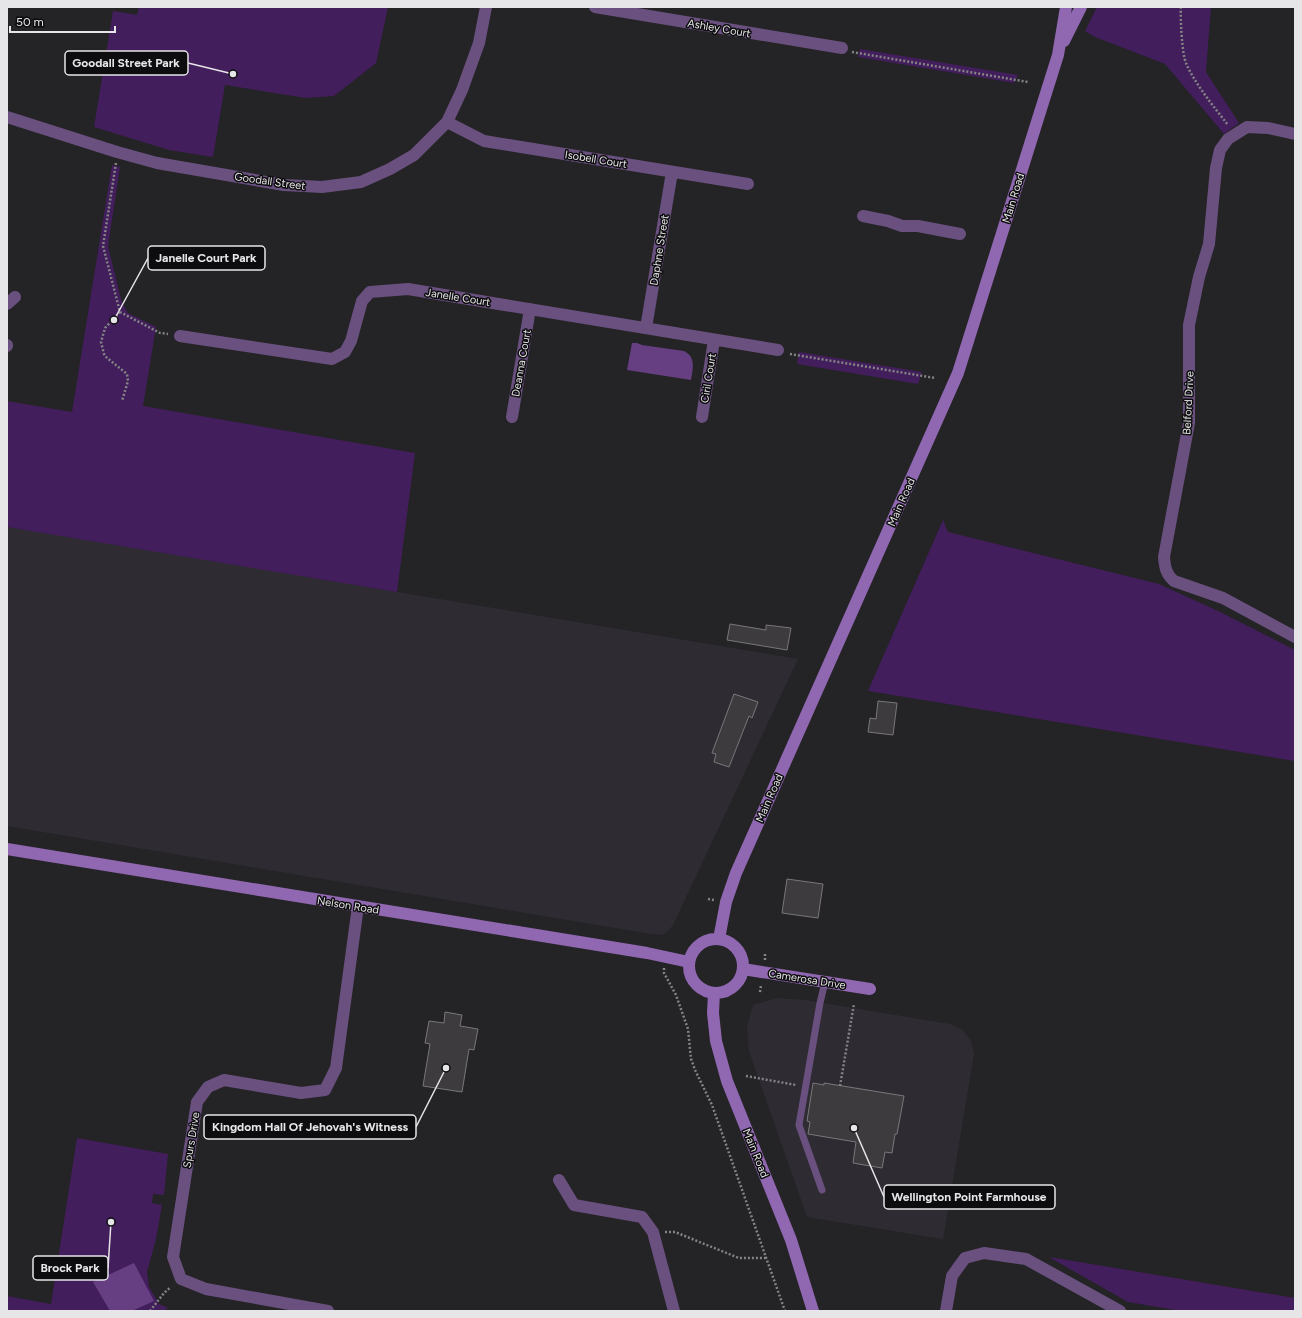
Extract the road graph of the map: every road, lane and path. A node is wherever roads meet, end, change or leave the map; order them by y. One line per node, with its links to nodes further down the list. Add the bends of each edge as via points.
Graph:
1 (486, 7): 10 (street, Goodall Street, via 480,43)
2 (595, 7): 6 (street, Ashley Court)
3 (1066, 7): 7 (main road, Main Road)
4 (1081, 7): 7 (main road, Main Road)
5 (1181, 7): 12 (path, via 1185,62)
6 (842, 48): 8 (path)
7 (1058, 55): 31 (main road, Main Road, via 958,373 736,873 726,902)
8 (1028, 82)
9 (7, 117): 13 (street, Goodall Street)
10 (447, 122): 13 (street, Goodall Street, via 414,155 390,169 361,182 322,187 284,185 157,162); 14 (street, Isobell Court, via 484,141)
11 (1295, 134): 12 (street, via 1268,128 1246,127)
12 (1231, 137): 28 (street, Belford Drive, via 1220,150 1209,244 1189,325 1189,423 1164,557 1165,569 1174,581 1223,598)
13 (117, 152): 19 (path, via 103,246)
14 (672, 172): 15 (street, Isobell Court); 20 (street, Daphne Street)
15 (748, 184)
16 (863, 216): 17 (street, via 902,226 918,226)
17 (960, 234)
18 (530, 309): 20 (street, Janelle Court); 21 (street, Janelle Court, via 408,289 370,292 362,301 351,341 345,352 332,359); 26 (street, Deanna Court)
19 (120, 312): 21 (path, via 160,333); 25 (path, via 105,328 101,342 107,358 127,374 128,381)
20 (646, 328): 22 (street, Janelle Court)
21 (180, 336)
22 (714, 340): 23 (street, Janelle Court); 27 (street, Ciril Court)
23 (778, 350): 24 (path, via 791,355)
24 (935, 378)
25 (122, 401)
26 (512, 417)
27 (702, 417)
28 (1295, 637)
29 (7, 849): 30 (main road, Nelson Road)
30 (358, 906): 32 (main road, Nelson Road); 46 (street, Spurs Drive, via 336,1068 325,1090 301,1093 224,1080 208,1087 197,1102 173,1256)
31 (719, 939): 32 (main road, via 711,939 696,947); 33 (main road, via 737,950 743,961)
32 (689, 962): 37 (main road, via 692,979 705,991)
33 (743, 969): 35 (main road, Camerosa Drive); 37 (main road, via 741,977 730,989)
34 (664, 973): 45 (path, via 676,995 688,1028 695,1070 712,1105)
35 (825, 982): 36 (main road, Camerosa Drive); 40 (lane)
36 (870, 989)
37 (714, 993): 51 (main road, Main Road, via 716,1041 727,1081 791,1240)
38 (854, 1004): 41 (path)
39 (746, 1076): 40 (path)
40 (805, 1086): 43 (lane, via 799,1125)
41 (840, 1086)
42 (559, 1180): 44 (street, via 574,1205 642,1217)
43 (822, 1190)
44 (653, 1232): 45 (path, via 675,1232 739,1258); 49 (street)
45 (766, 1258): 50 (path)
46 (181, 1279): 47 (path, via 164,1293); 48 (street, via 206,1288)
47 (150, 1311)
48 (328, 1311)
49 (674, 1311)
50 (785, 1311)
51 (813, 1311)
52 (946, 1311): 53 (street, via 952,1276 965,1258 984,1253 1026,1259)
53 (1120, 1311)

